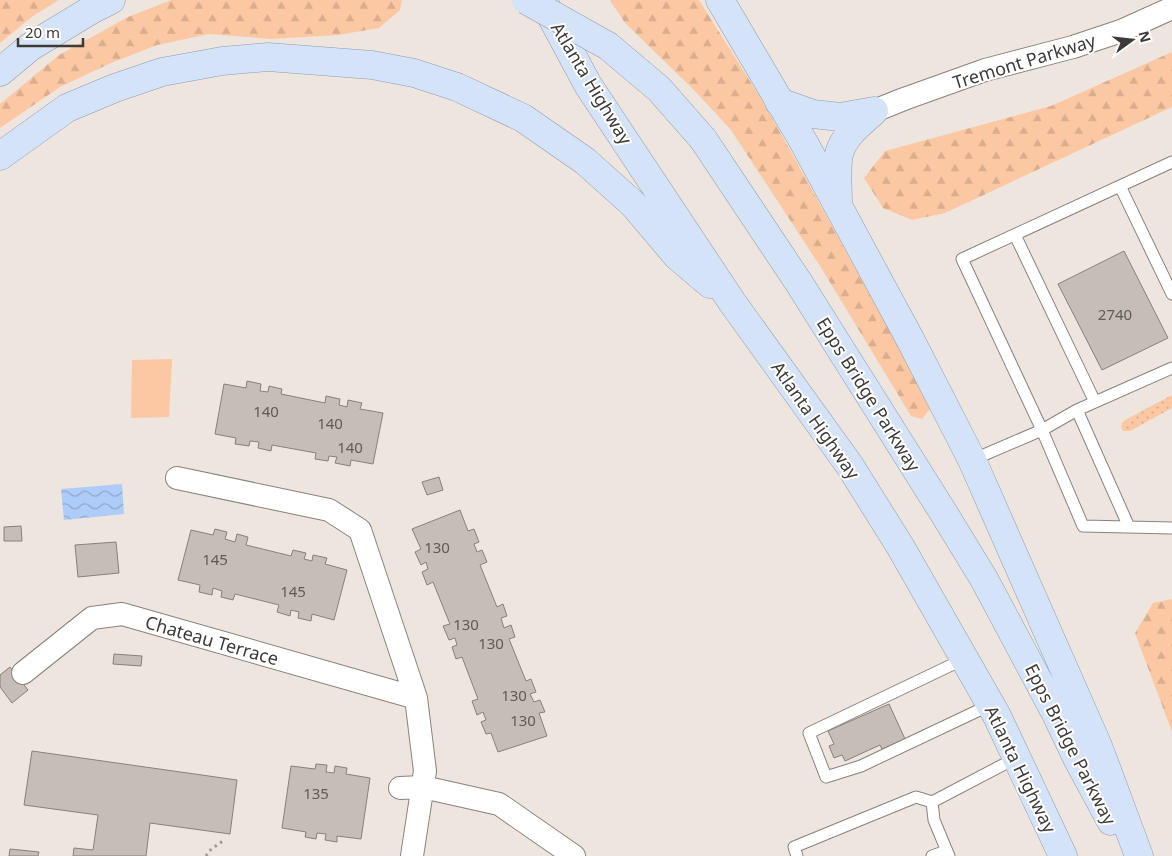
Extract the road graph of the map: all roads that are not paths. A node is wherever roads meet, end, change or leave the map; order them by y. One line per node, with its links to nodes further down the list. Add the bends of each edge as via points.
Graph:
1 (111, 0): 6 (main road, via 30,47)
2 (526, 0): 38 (main road, Epps Bridge Parkway, bridge, via 608,46 659,89 703,140 799,283 978,571)
3 (542, 0): 15 (main road, Atlanta Highway, via 588,85)
4 (720, 0): 7 (main road)
5 (1172, 8): 8 (street, Tremont Parkway, via 1121,31 985,70)
6 (0, 72)
7 (779, 102): 8 (main road, via 813,114 840,116); 12 (main road)
8 (874, 111): 12 (main road, via 844,142 839,155)
9 (0, 156): 15 (main road, via 67,108 162,72 268,57 372,65 414,73 457,87 523,118 585,161 633,204 677,256)
10 (1172, 162): 11 (lane)
11 (1120, 186): 13 (lane); 14 (lane)
12 (838, 206): 20 (main road)
13 (1014, 236): 17 (lane); 19 (lane, via 962,259)
14 (1172, 294)
15 (732, 302): 24 (main road, Atlanta Highway, via 850,466)
16 (1172, 368): 17 (lane)
17 (1095, 402): 18 (lane)
18 (1077, 410): 19 (lane); 22 (lane)
19 (1042, 430): 20 (lane); 22 (lane, via 1083,526)
20 (972, 460): 39 (main road, via 1098,746)
21 (178, 478): 26 (street, via 329,510 360,530)
22 (1129, 527): 23 (lane)
23 (1172, 528)
24 (964, 659): 27 (main road, Atlanta Highway); 27 (lane, via 809,733 826,778 861,766)
25 (23, 673): 26 (street, Chateau Terrace, via 92,618 122,614)
26 (416, 698): 29 (street, via 425,771)
27 (990, 705): 28 (main road, Atlanta Highway)
28 (1016, 758): 31 (lane); 37 (main road, Atlanta Highway)
29 (423, 787): 30 (street); 33 (street); 34 (street, via 499,804)
30 (400, 788)
31 (932, 802): 32 (lane, via 934,820); 35 (lane, via 916,797 907,800 794,847)
32 (948, 853): 36 (lane)
33 (412, 856)
34 (574, 856)
35 (797, 856)
36 (932, 856)
37 (1063, 856)
38 (1129, 856)
39 (1139, 856)

